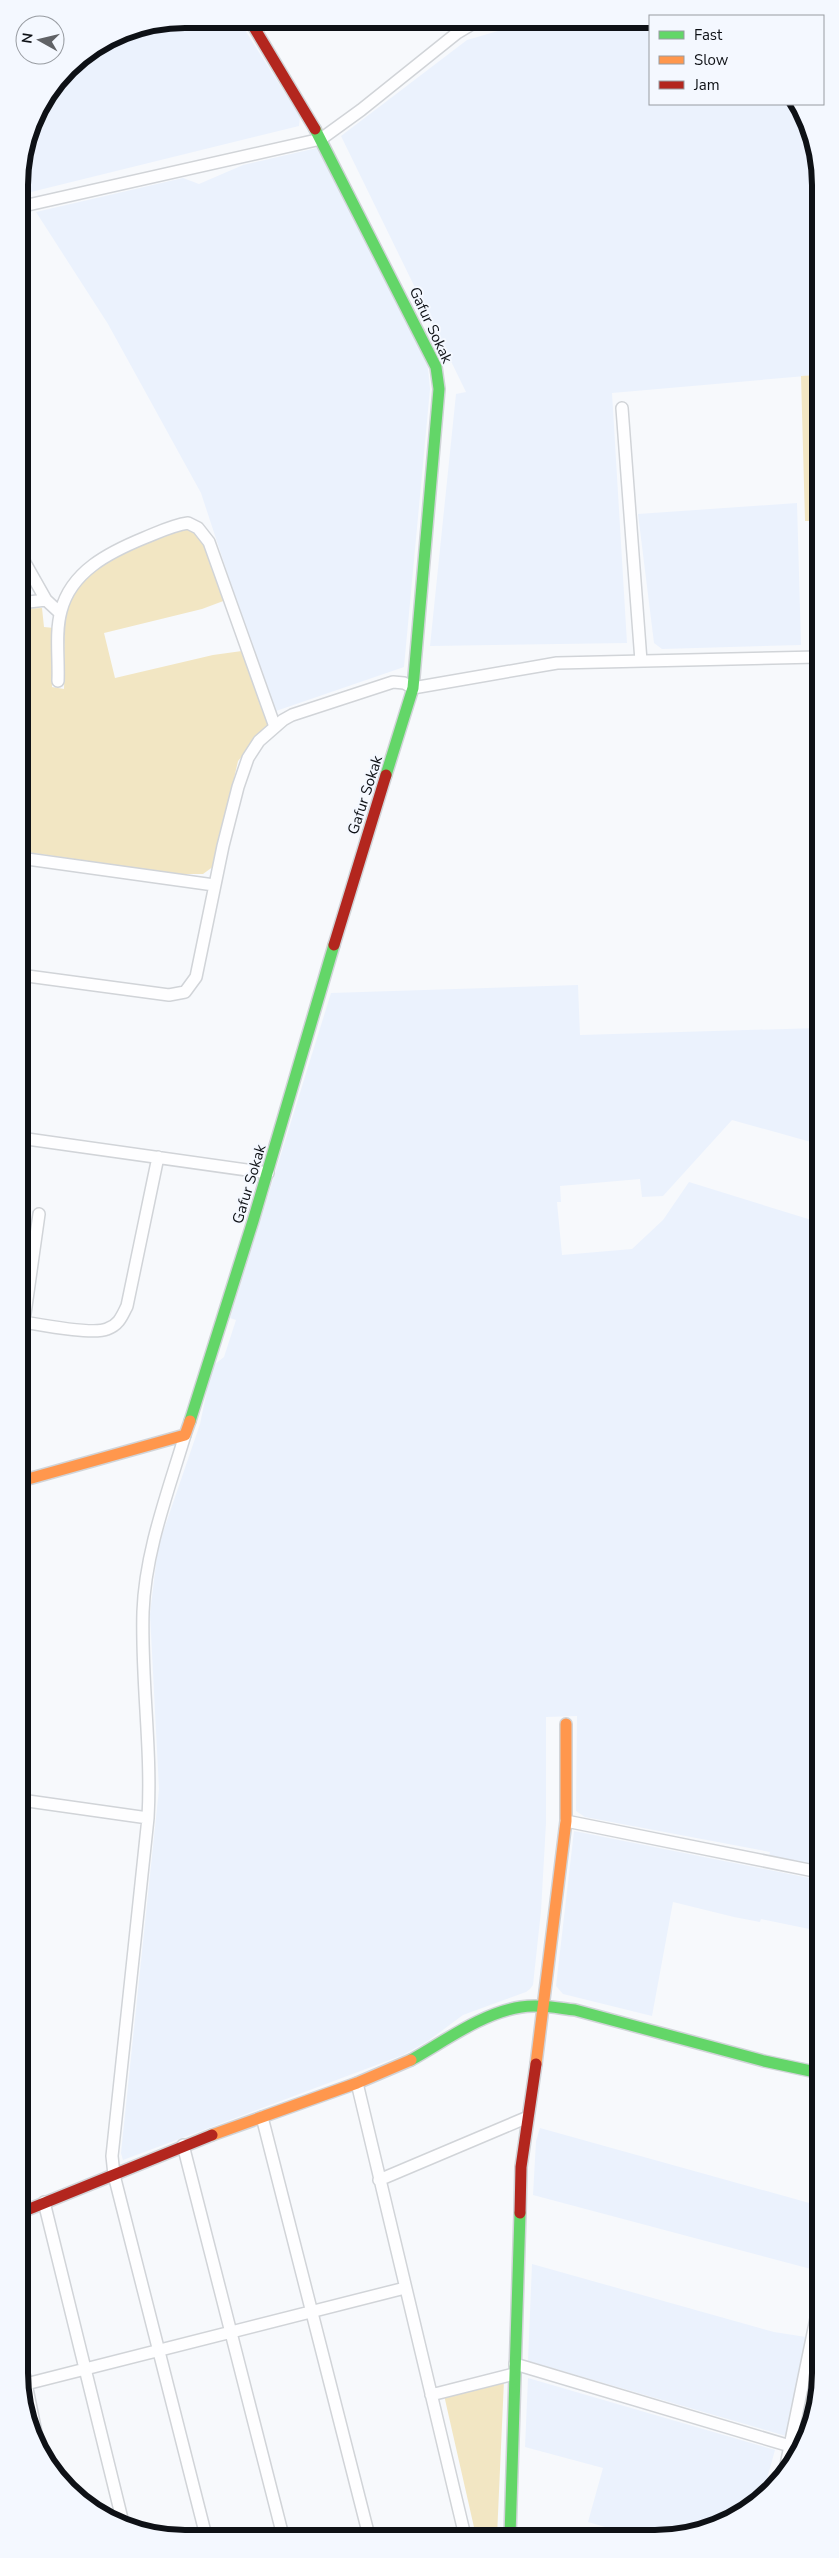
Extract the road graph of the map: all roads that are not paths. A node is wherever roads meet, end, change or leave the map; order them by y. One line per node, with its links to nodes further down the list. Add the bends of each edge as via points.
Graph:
1 (466, 27): 3 (street)
2 (254, 28): 3 (street, Gafur Sokak)
3 (321, 139): 4 (street); 13 (street, Gafur Sokak, via 432,357 438,376 437,420)
4 (28, 202)
5 (622, 408): 11 (street)
6 (28, 568): 7 (street)
7 (46, 600): 8 (street); 9 (street)
8 (28, 603)
9 (60, 613): 12 (street); 14 (street, via 74,585 102,558 170,527 193,525 209,542)
10 (812, 657): 11 (street)
11 (641, 661): 13 (street, via 558,663)
12 (58, 680)
13 (413, 688): 14 (street, via 393,682 292,715); 20 (street, Gafur Sokak)
14 (275, 727): 16 (street, via 253,749 243,771)
15 (28, 859): 16 (street)
16 (214, 885): 17 (street, via 196,977 179,995)
17 (28, 976)
18 (28, 1139): 19 (street)
19 (158, 1157): 20 (street); 23 (street, via 127,1306 120,1322 106,1330 92,1331)
20 (268, 1173): 24 (street, Gafur Sokak)
21 (39, 1214): 22 (street)
22 (27, 1297)
23 (27, 1322)
24 (186, 1435): 25 (street); 28 (street, via 155,1534 143,1611 150,1778)
25 (27, 1479)
26 (566, 1724): 29 (street)
27 (27, 1801): 28 (street)
28 (148, 1818): 37 (street, via 112,2156)
29 (566, 1821): 30 (street); 31 (street)
30 (811, 1870)
31 (544, 2006): 32 (street, via 590,2013); 33 (street, via 521,2007 488,2017 409,2061); 34 (street)
32 (811, 2071)
33 (357, 2083): 35 (street); 38 (street)
34 (528, 2116): 38 (street); 46 (street, via 521,2167)
35 (262, 2117): 36 (street); 42 (street)
36 (183, 2145): 37 (street); 43 (street)
37 (114, 2175): 39 (street); 45 (street)
38 (379, 2180): 41 (street)
39 (44, 2202): 40 (street); 47 (street)
40 (27, 2210)
41 (404, 2288): 42 (street); 49 (street)
42 (313, 2311): 43 (street); 55 (street)
43 (232, 2332): 45 (street); 54 (street)
44 (811, 2343): 50 (street)
45 (160, 2351): 47 (street); 53 (street)
46 (515, 2369): 49 (street); 50 (street); 57 (street)
47 (87, 2370): 48 (street); 52 (street)
48 (28, 2384)
49 (431, 2395): 56 (street)
50 (790, 2446): 51 (street)
51 (788, 2456)
52 (122, 2517)
53 (205, 2530)
54 (282, 2530)
55 (368, 2530)
56 (464, 2530)
57 (510, 2530)

